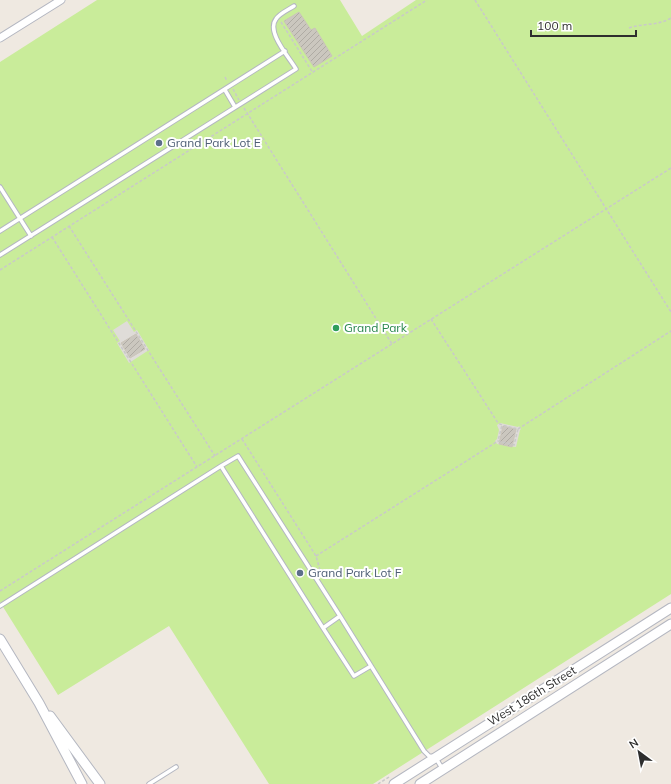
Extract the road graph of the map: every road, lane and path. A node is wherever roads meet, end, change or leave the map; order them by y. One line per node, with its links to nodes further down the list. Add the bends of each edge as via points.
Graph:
1 (61, 0): 8 (street)
2 (427, 0): 10 (path)
3 (475, 0): 19 (path)
4 (294, 6): 5 (lane)
5 (278, 17): 9 (lane, via 273,28 277,40); 10 (path)
6 (671, 18): 7 (path, via 662,23)
7 (629, 28)
8 (0, 38)
9 (285, 51): 12 (lane); 14 (lane, via 296,68)
10 (313, 73): 16 (path)
11 (225, 77): 12 (path)
12 (230, 86): 13 (lane); 14 (path)
13 (225, 90): 15 (lane); 20 (lane)
14 (241, 103): 15 (lane); 16 (path)
15 (235, 107): 23 (lane)
16 (248, 114): 21 (path); 30 (path)
17 (671, 168): 19 (path)
18 (0, 186): 20 (lane)
19 (607, 209): 27 (path); 28 (path)
20 (20, 218): 22 (lane); 23 (lane)
21 (69, 226): 24 (path); 35 (path)
22 (0, 231)
23 (31, 236): 25 (lane)
24 (52, 237): 26 (path); 37 (path)
25 (0, 255)
26 (0, 270)
27 (671, 312)
28 (431, 319): 30 (path); 31 (path)
29 (671, 332): 32 (path)
30 (392, 344): 33 (path)
31 (502, 425): 32 (path); 34 (path)
32 (518, 429): 34 (path, via 514,445)
33 (242, 439): 35 (path); 38 (path)
34 (498, 441): 38 (path)
35 (215, 456): 37 (path)
36 (221, 466): 41 (lane); 43 (lane, via 238,456); 45 (lane)
37 (197, 467): 40 (path)
38 (316, 556): 39 (path)
39 (323, 582)
40 (0, 591)
41 (0, 606)
42 (671, 608): 49 (street, West 186th Street)
43 (340, 616): 45 (lane); 47 (lane)
44 (671, 624): 51 (street, West 186th Street)
45 (323, 628): 47 (lane, via 354,676)
46 (0, 639): 48 (street)
47 (371, 666): 49 (lane, via 427,754)
48 (39, 703): 52 (street); 53 (street)
49 (435, 758): 51 (lane); 55 (street, West 186th Street)
50 (176, 767): 54 (lane)
51 (443, 769): 56 (street, West 186th Street)
52 (82, 784)
53 (100, 784)
54 (149, 784)
55 (394, 784)
56 (420, 784)

